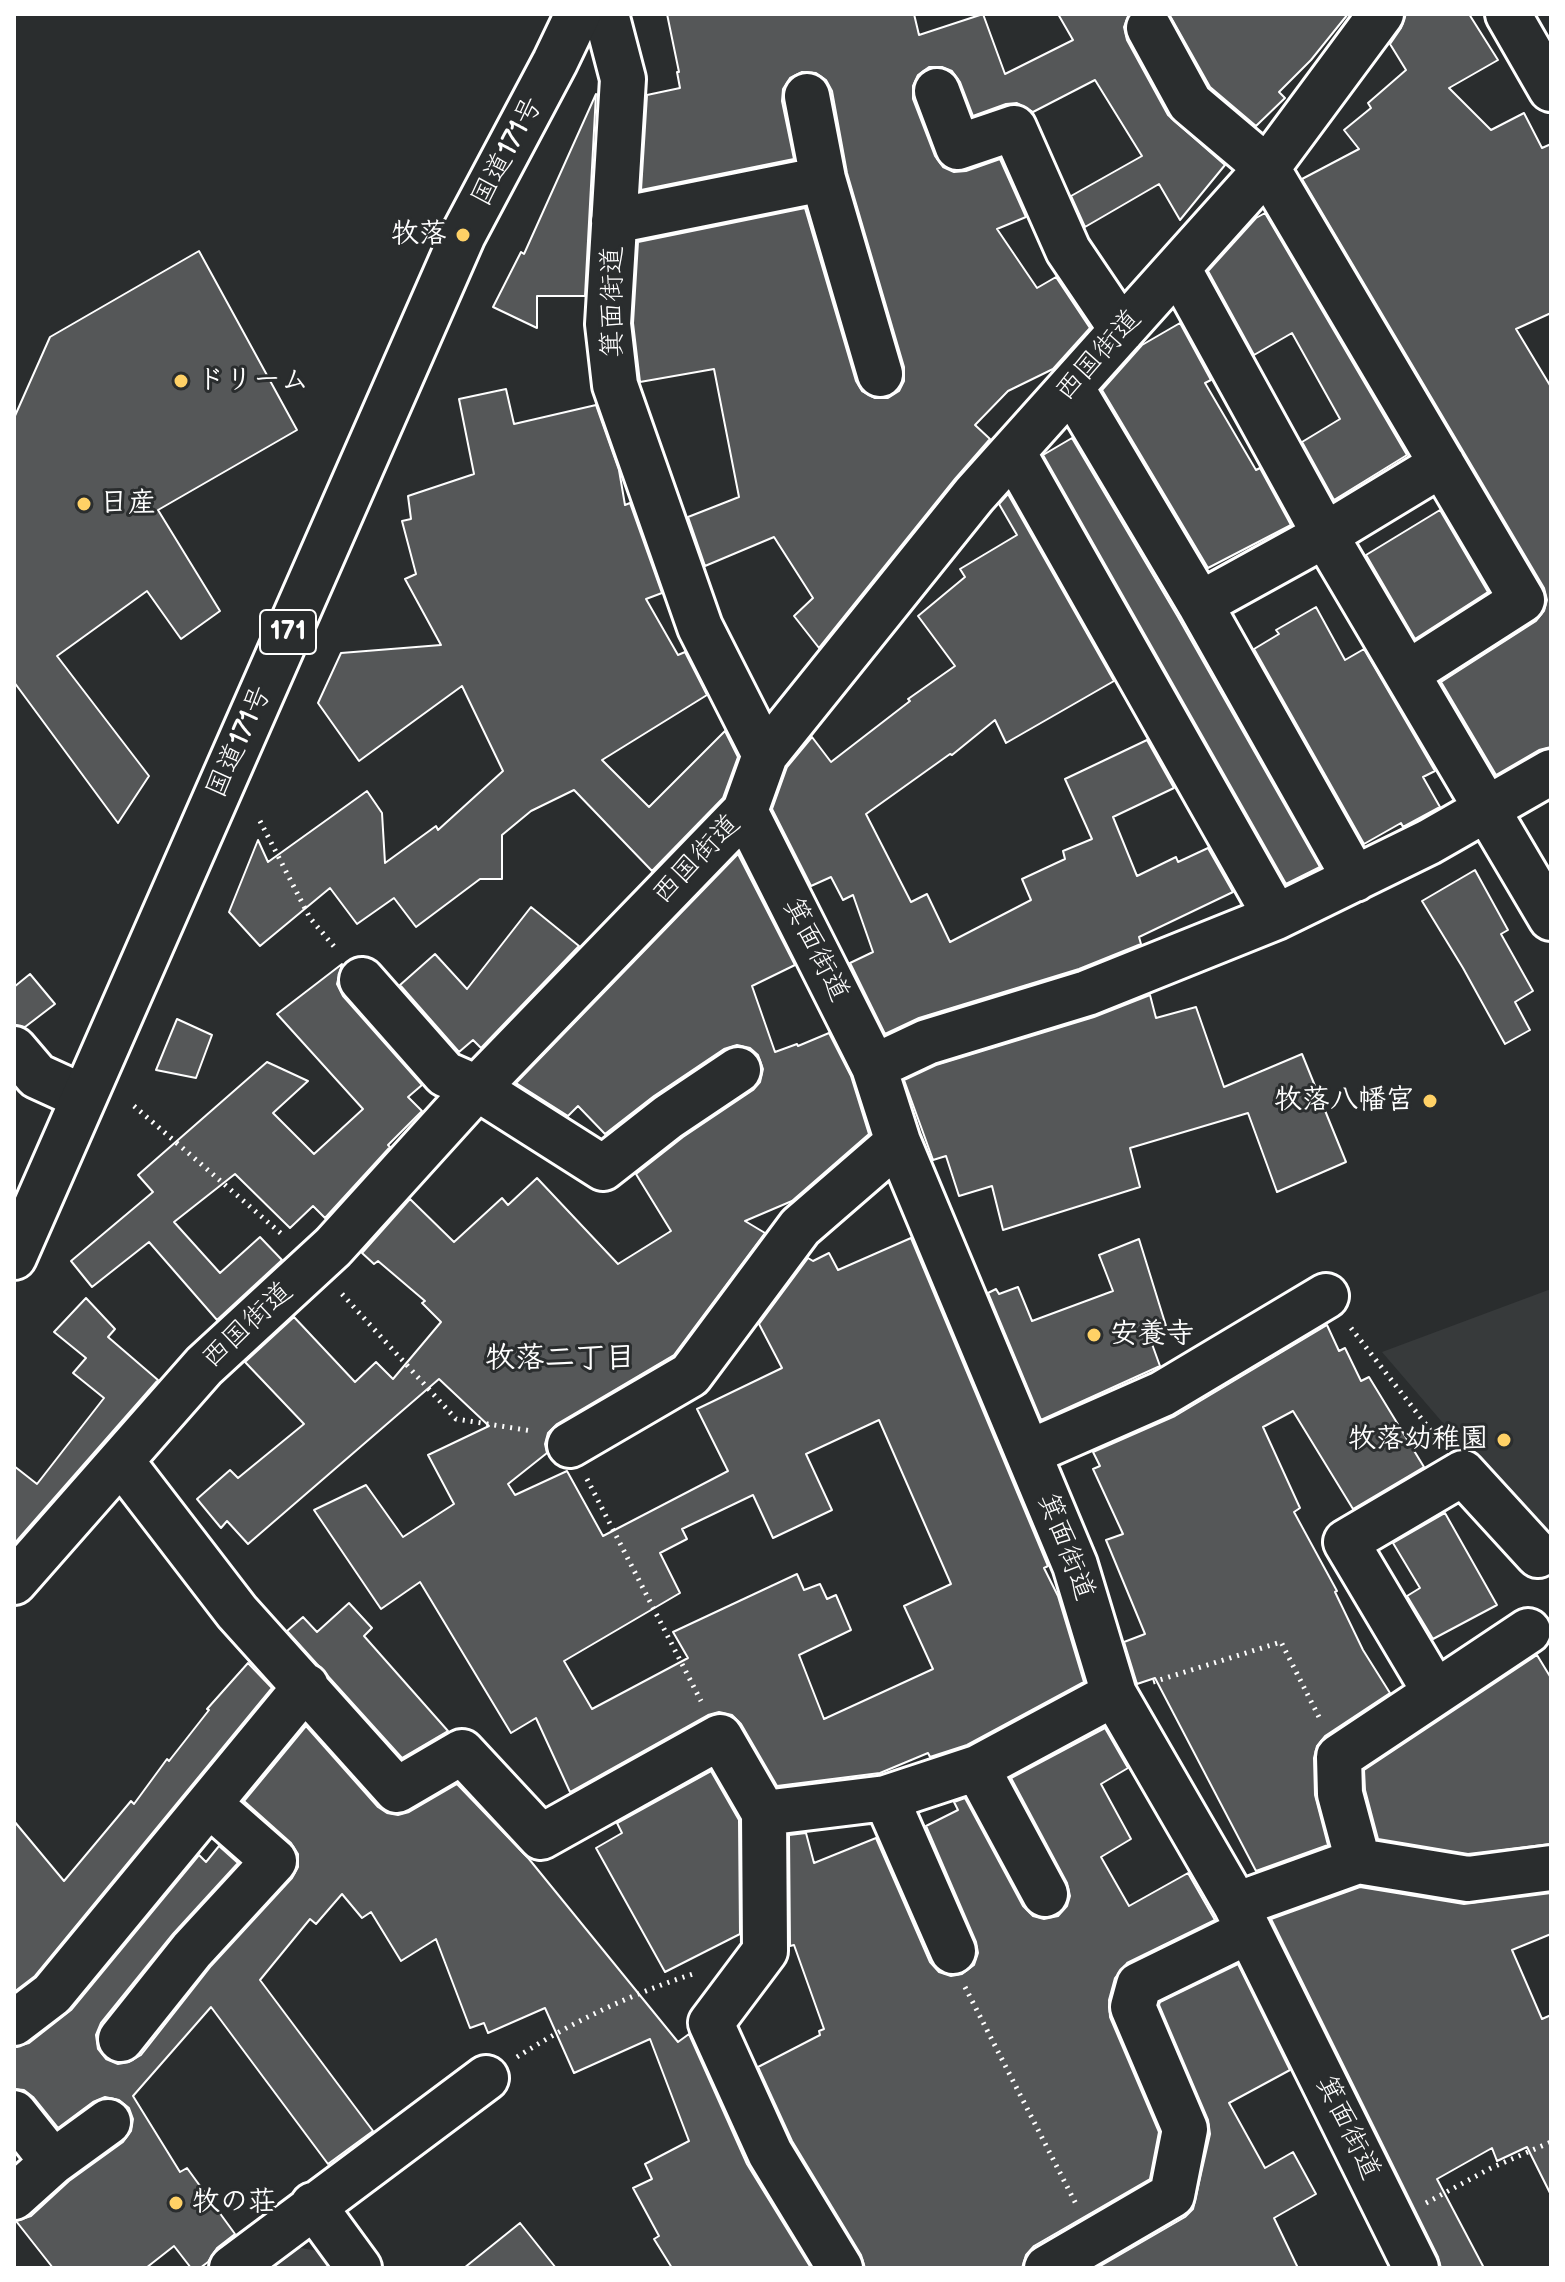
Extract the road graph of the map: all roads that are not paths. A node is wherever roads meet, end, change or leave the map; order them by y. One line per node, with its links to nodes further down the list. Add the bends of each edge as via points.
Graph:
1 (578, 14): 33 (main road, 国道171号 / 171, via 463,235)
2 (606, 14): 11 (main road, 箕面街道, via 623,79)
3 (1381, 14): 9 (main road, 西国街道)
4 (1508, 14): 6 (main road)
5 (1149, 28): 9 (main road, via 1190,103)
6 (1551, 89)
7 (937, 91): 13 (main road, via 958,147 1014,128 1068,250)
8 (807, 96): 10 (main road)
9 (1267, 168): 12 (main road, 西国街道); 17 (main road)
10 (823, 179): 11 (main road); 14 (main road)
11 (614, 221): 21 (main road, 箕面街道, via 608,324 615,385 700,627)
12 (1178, 268): 13 (main road, 西国街道); 18 (main road)
13 (1122, 330): 15 (main road, 西国街道)
14 (880, 374)
15 (1071, 387): 16 (main road, 西国街道); 19 (main road)
16 (1013, 452): 21 (main road, 西国街道); 26 (main road)
17 (1442, 464): 18 (main road); 20 (main road, via 1522,600)
18 (1325, 535): 19 (main road); 20 (main road)
19 (1200, 604): 25 (main road)
20 (1408, 673): 23 (main road)
21 (765, 755): 24 (main road, 西国街道)
22 (1551, 772): 23 (main road)
23 (1489, 810): 25 (main road); 27 (main road)
24 (745, 811): 30 (main road, 箕面街道); 32 (main road, 西国街道)
25 (1355, 879): 26 (main road)
26 (1276, 917): 30 (main road, via 1087,993 927,1042)
27 (1551, 918)
28 (362, 980): 32 (main road, via 445,1074)
29 (14, 1049): 33 (main road, via 37,1076)
30 (874, 1067): 34 (main road, 箕面街道)
31 (738, 1070): 32 (main road, via 603,1168)
32 (477, 1088): 39 (main road, 西国街道, via 315,1263 204,1366)
33 (83, 1097): 35 (main road, 国道171号 / 171)
34 (898, 1142): 37 (main road, via 800,1227 690,1375); 38 (main road, 箕面街道)
35 (14, 1257)
36 (1326, 1296): 38 (main road, via 1162,1394)
37 (570, 1445)
38 (1028, 1453): 45 (main road, 箕面街道, via 1075,1565)
39 (121, 1461): 41 (main road, 西国街道); 43 (main road, via 237,1612)
40 (1538, 1555): 44 (main road, via 1463,1473 1346,1542)
41 (14, 1582)
42 (1528, 1631): 44 (main road)
43 (306, 1686): 48 (main road); 49 (main road, via 397,1790 462,1752 541,1837 720,1737)
44 (1435, 1692): 50 (main road, via 1339,1757 1340,1794)
45 (1114, 1694): 46 (main road); 53 (main road, 箕面街道)
46 (977, 1768): 47 (main road); 52 (main road)
47 (886, 1798): 49 (main road); 54 (main road)
48 (209, 1804): 55 (main road, via 52,1994); 56 (main road, via 274,1861 192,1950)
49 (764, 1813): 65 (main road, via 765,1951 711,2023 770,2153)
50 (1358, 1861): 51 (main road, via 1468,1879); 53 (main road)
51 (1551, 1868)
52 (1045, 1894)
53 (1242, 1918): 66 (main road, via 1139,1985 1133,2007 1185,2129 1172,2195); 67 (main road, 箕面街道)
54 (953, 1951)
55 (14, 2023)
56 (121, 2039)
57 (486, 2078): 62 (main road)
58 (14, 2113): 60 (main road)
59 (108, 2122): 60 (main road)
60 (53, 2162): 61 (main road)
61 (14, 2197)
62 (313, 2205): 63 (main road); 64 (main road)
63 (232, 2268)
64 (359, 2268)
65 (840, 2268)
66 (1047, 2268)
67 (1416, 2268)

